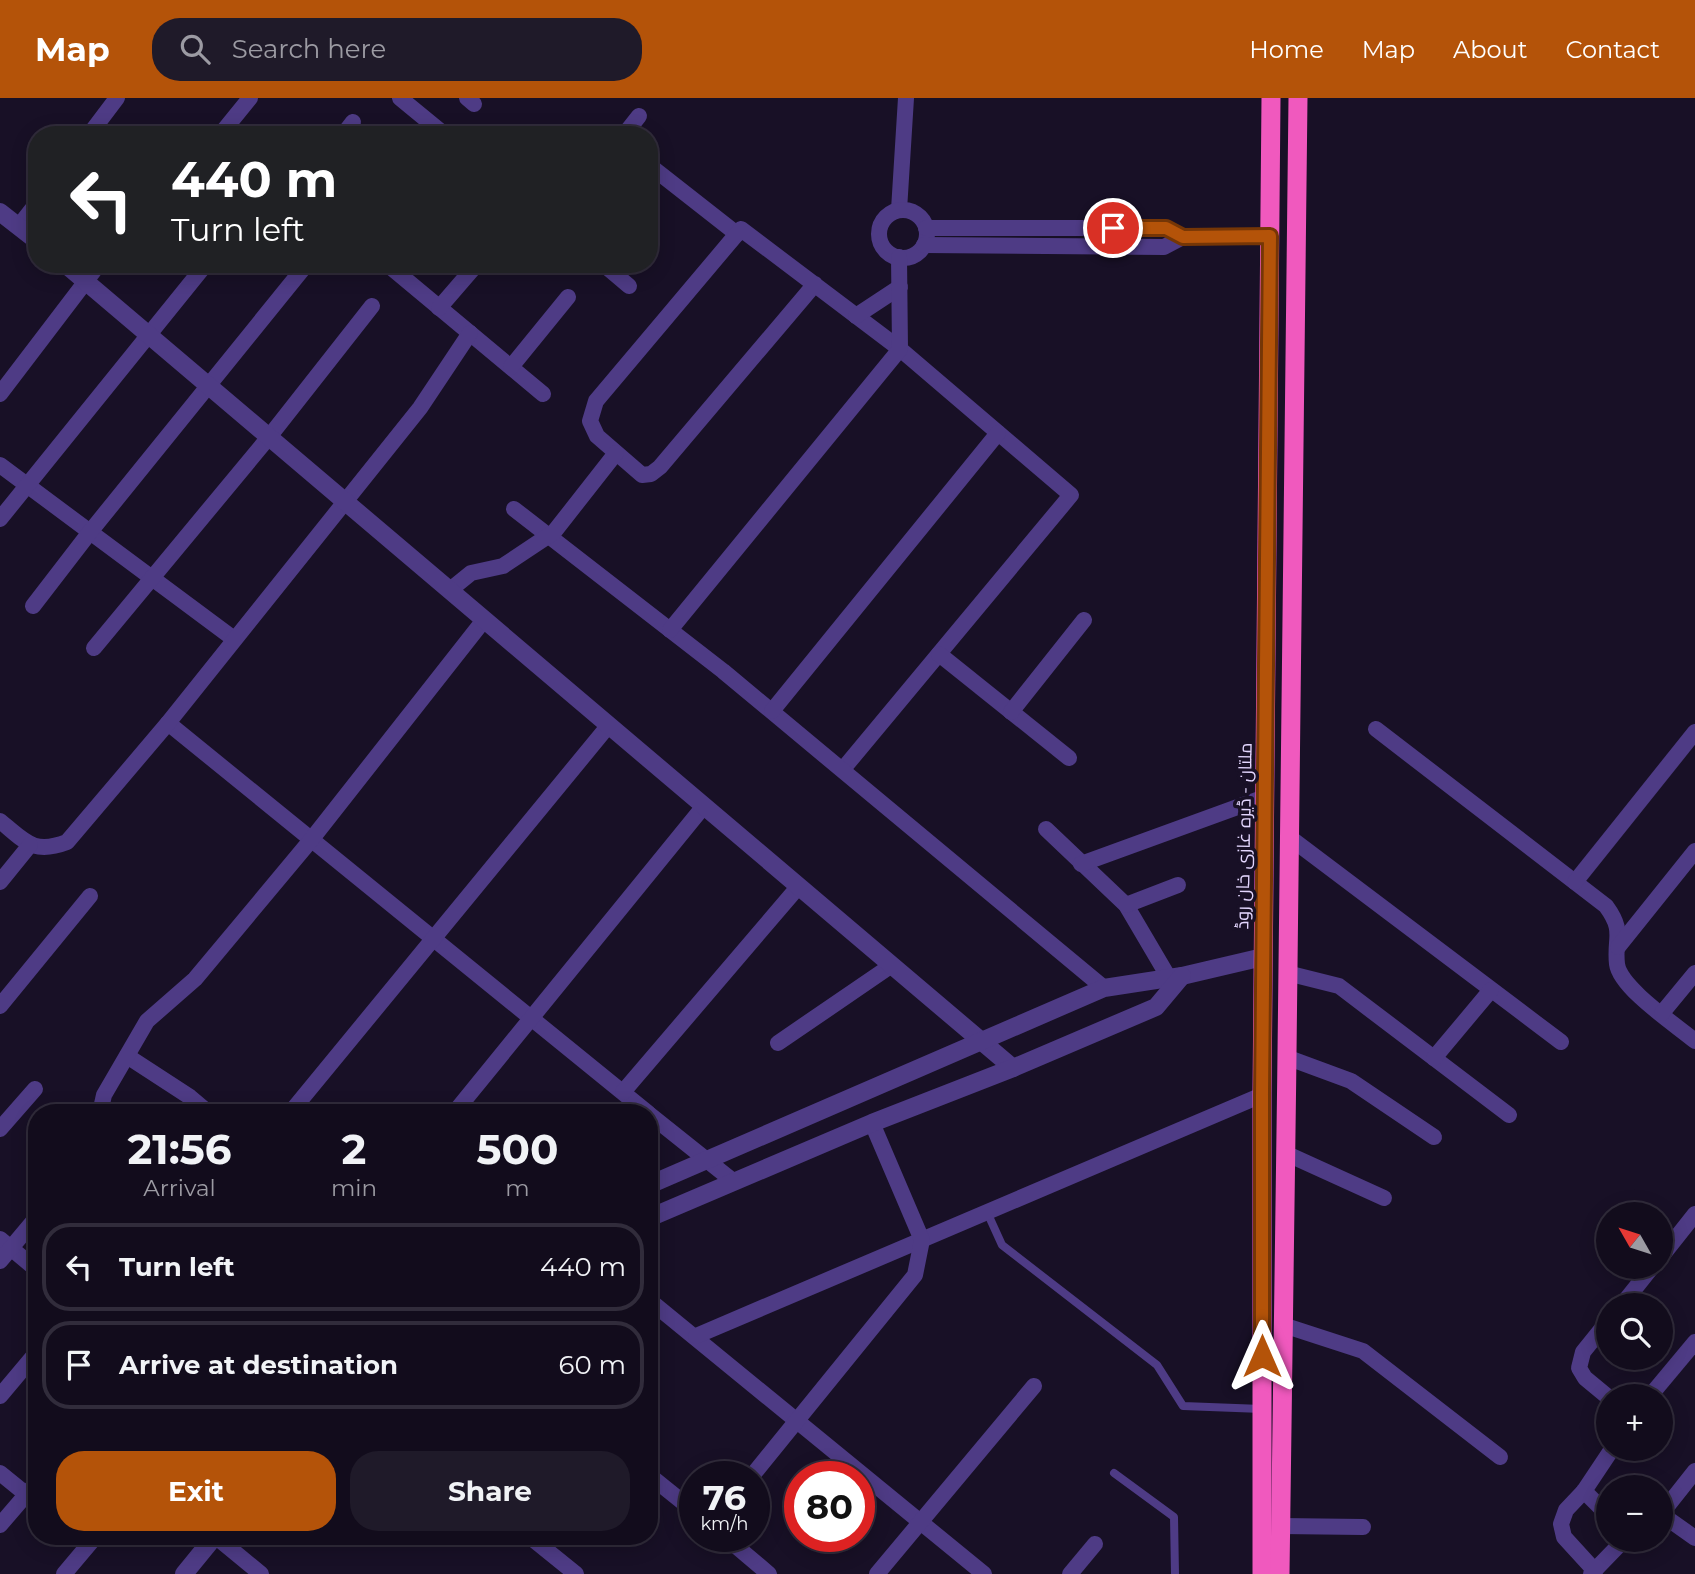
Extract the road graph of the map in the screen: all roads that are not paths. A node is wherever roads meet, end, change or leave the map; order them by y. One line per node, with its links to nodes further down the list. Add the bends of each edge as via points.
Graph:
1 (117, 98): 8 (street)
2 (250, 98): 9 (street)
3 (401, 98): 10 (street)
4 (906, 98): 13 (street)
5 (1271, 98): 20 (highway, ملتان - ڈیرہ غازی خان روڈ)
6 (1298, 98): 41 (highway)
7 (639, 116): 11 (street)
8 (96, 126)
9 (227, 126)
10 (434, 126)
11 (631, 126)
12 (658, 172): 18 (street)
13 (899, 210): 19 (street, via 922,220); 21 (street, via 883,220 879,229 883,248)
14 (0, 212): 16 (street)
15 (28, 214): 16 (street)
16 (19, 226): 17 (street)
17 (28, 234)
18 (737, 234): 30 (street, via 741,229); 48 (street, via 596,401 590,421 597,436)
19 (925, 236): 20 (street, via 1166,228 1183,237); 21 (street, via 918,252)
20 (1270, 236): 40 (highway, ملتان - ڈیرہ غازی خان روڈ)
21 (899, 257): 32 (street)
22 (76, 273): 29 (street)
23 (92, 273): 29 (street)
24 (199, 273): 38 (street)
25 (300, 273): 43 (street)
26 (398, 273): 35 (street)
27 (469, 273): 35 (street)
28 (614, 273): 31 (street)
29 (85, 281): 38 (street); 44 (street)
30 (815, 284): 36 (street); 48 (street, via 660,467 642,475)
31 (629, 286)
32 (900, 287): 36 (street); 39 (street)
33 (568, 297): 42 (street)
34 (372, 306): 47 (street)
35 (439, 308): 37 (street)
36 (856, 316): 39 (street)
37 (470, 333): 42 (street); 51 (street, via 419,408)
38 (149, 335): 43 (street); 50 (street)
39 (900, 349): 46 (street); 61 (street)
40 (1269, 366): 41 (highway); 73 (highway, ملتان - ڈیرہ غازی خان روڈ)
41 (1296, 366): 77 (highway)
42 (511, 367): 45 (street)
43 (208, 386): 47 (street); 54 (street)
44 (0, 394)
45 (543, 394)
46 (998, 433): 64 (street, via 1070,495); 65 (street)
47 (269, 437): 51 (street); 56 (street)
48 (616, 453): 55 (street)
49 (0, 466): 50 (street)
50 (27, 485): 53 (street); 54 (street)
51 (344, 501): 57 (street); 62 (street)
52 (514, 509): 55 (street)
53 (0, 519)
54 (90, 532): 56 (street); 58 (street)
55 (547, 536): 57 (street, via 503,566 471,573); 61 (street)
56 (152, 579): 62 (street); 63 (street)
57 (450, 590): 59 (street)
58 (33, 606)
59 (484, 620): 68 (street); 78 (street)
60 (1084, 620): 66 (street)
61 (670, 631): 65 (street)
62 (234, 639): 67 (street)
63 (94, 648)
64 (939, 654): 66 (street); 72 (street)
65 (772, 711): 72 (street)
66 (1011, 712): 71 (street)
67 (168, 723): 78 (street); 79 (street, via 67,842 51,848)
68 (609, 725): 74 (street); 88 (street)
69 (1376, 729): 83 (street)
70 (1695, 732): 83 (street)
71 (1069, 758)
72 (844, 769): 95 (street)
73 (1265, 797): 81 (street); 90 (highway, ملتان - ڈیرہ غازی خان روڈ)
74 (704, 806): 85 (street); 99 (street)
75 (0, 821): 79 (street)
76 (1046, 829): 81 (street)
77 (1289, 837): 92 (highway); 96 (street)
78 (311, 840): 88 (street); 104 (street, via 195,979 147,1021)
79 (30, 845): 82 (street)
80 (1695, 851): 89 (street)
81 (1081, 863): 87 (street)
82 (0, 882)
83 (1575, 882): 89 (street, via 1606,906 1617,921)
84 (1178, 885): 87 (street)
85 (799, 886): 91 (street); 109 (street)
86 (90, 897): 97 (street)
87 (1126, 905): 94 (street)
88 (433, 938): 99 (street); 113 (street)
89 (1618, 947): 98 (street, via 1617,966 1628,985)
90 (1264, 957): 94 (street); 110 (highway, ملتان - ڈیرہ غازی خان روڈ)
91 (892, 965): 100 (street); 103 (street)
92 (1287, 973): 105 (highway); 106 (street, via 1339,986)
93 (1695, 973): 98 (street)
94 (1176, 977): 95 (street); 107 (street, via 1156,1007)
95 (1104, 988): 100 (street)
96 (1491, 990): 102 (street); 106 (street)
97 (0, 1006)
98 (1662, 1013): 101 (street)
99 (530, 1017): 109 (street); 114 (street)
100 (982, 1041): 107 (street); 122 (street)
101 (1695, 1041)
102 (1561, 1042)
103 (778, 1043)
104 (127, 1056): 111 (street); 112 (street)
105 (1286, 1056): 120 (street, via 1351,1081); 121 (highway)
106 (1434, 1058): 116 (street)
107 (1013, 1068): 118 (street)
108 (35, 1089): 119 (street)
109 (623, 1092): 115 (street)
110 (1262, 1095): 126 (street); 147 (highway, ملتان - ڈیرہ غازی خان روڈ)
111 (102, 1104)
112 (198, 1104)
113 (297, 1104)
114 (461, 1104)
115 (638, 1104)
116 (1509, 1115)
117 (658, 1120): 122 (street)
118 (872, 1123): 124 (street); 130 (street)
119 (0, 1129)
120 (1434, 1137)
121 (1285, 1153): 125 (street); 138 (highway)
122 (707, 1160): 123 (street); 124 (street)
123 (658, 1181)
124 (733, 1181): 127 (street)
125 (1384, 1198)
126 (987, 1212): 130 (street); 147 (lane, via 1002,1245 1157,1365 1183,1406)
127 (658, 1213)
128 (1695, 1214): 131 (street)
129 (28, 1225): 132 (street)
130 (922, 1240): 139 (street); 148 (street, via 915,1275)
131 (1673, 1241)
132 (5, 1244): 133 (street); 134 (street)
133 (0, 1261)
134 (28, 1263)
135 (1642, 1279): 136 (street)
136 (1631, 1293)
137 (658, 1307): 139 (street)
138 (1283, 1325): 149 (street, via 1363,1351); 165 (highway)
139 (696, 1336): 148 (street)
140 (1596, 1336): 145 (street, via 1583,1352 1579,1368)
141 (1695, 1342): 143 (street)
142 (28, 1363): 146 (street)
143 (1660, 1384)
144 (1034, 1386): 163 (street)
145 (1596, 1387)
146 (0, 1396)
147 (1262, 1409): 185 (highway, ملتان - ڈیرہ غازی خان روڈ)
148 (797, 1421): 150 (street); 163 (street)
149 (1500, 1457)
150 (764, 1461)
151 (1604, 1461): 157 (street)
152 (1695, 1471): 159 (street)
153 (0, 1473): 156 (street)
154 (1114, 1473): 184 (lane, via 1174,1517)
155 (658, 1482): 160 (street)
156 (28, 1490)
157 (1584, 1491): 161 (street); 175 (street, via 1566,1510 1561,1524 1564,1537)
158 (28, 1498): 164 (street)
159 (1673, 1499)
160 (679, 1500)
161 (1596, 1503)
162 (1673, 1522): 167 (street)
163 (920, 1523): 181 (street); 182 (street)
164 (0, 1525)
165 (1281, 1526): 166 (street); 186 (highway)
166 (1363, 1527)
167 (1695, 1538)
168 (1095, 1544): 183 (street)
169 (83, 1545): 176 (street)
170 (208, 1545): 177 (street)
171 (226, 1545): 178 (street)
172 (540, 1545): 179 (street)
173 (743, 1552): 180 (street)
174 (1612, 1552): 175 (street)
175 (1593, 1572)
176 (64, 1574)
177 (184, 1574)
178 (261, 1574)
179 (576, 1574)
180 (769, 1574)
181 (877, 1574)
182 (984, 1574)
183 (1070, 1574)
184 (1175, 1574)
185 (1262, 1574)
186 (1280, 1574)

